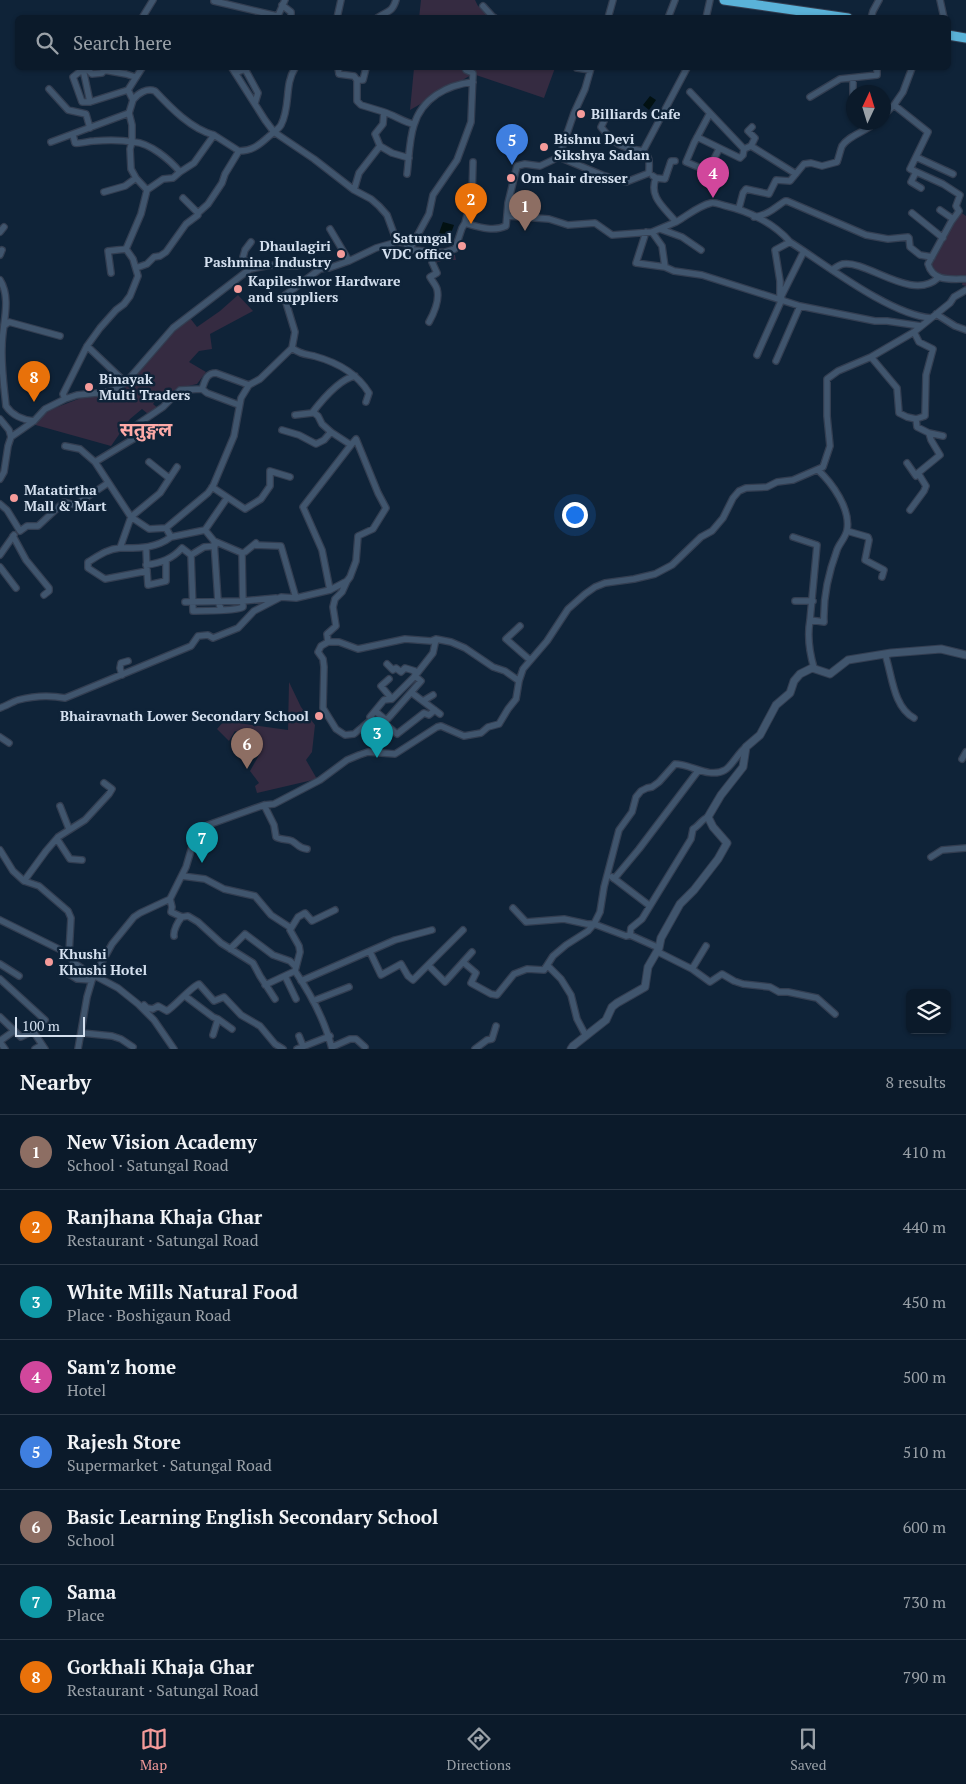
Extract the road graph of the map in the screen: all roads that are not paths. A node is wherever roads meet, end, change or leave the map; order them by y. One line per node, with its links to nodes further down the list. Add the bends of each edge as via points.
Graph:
1 (153, 0): 14 (street)
2 (341, 0): 18 (street)
3 (396, 0): 19 (street, via 390,12)
4 (613, 0): 21 (street)
5 (675, 0): 22 (street)
6 (710, 0): 23 (street)
7 (724, 0): 13 (highway)
8 (879, 0): 25 (street)
9 (940, 0): 26 (street)
10 (214, 1): 15 (street)
11 (283, 3): 16 (street); 17 (street)
12 (483, 6): 20 (street)
13 (786, 13): 24 (highway, via 797,10)
14 (144, 15)
15 (269, 15)
16 (278, 15)
17 (291, 15)
18 (338, 15)
19 (384, 15)
20 (491, 15)
21 (609, 15)
22 (669, 15)
23 (707, 15)
24 (829, 15)
25 (871, 15)
26 (943, 15)
27 (951, 35): 28 (highway)
28 (966, 38)
29 (951, 40): 30 (highway)
30 (966, 42)
31 (82, 70): 57 (street, via 73,77 82,102)
32 (83, 70): 57 (street)
33 (88, 70): 35 (street, via 92,74)
34 (104, 70): 47 (street)
35 (104, 70)
36 (141, 70): 47 (street)
37 (234, 70): 58 (street)
38 (245, 70): 58 (street, via 258,93)
39 (294, 70): 69 (street, via 289,79 285,114)
40 (338, 70): 49 (street, via 339,74 354,76)
41 (366, 70): 49 (street, via 363,80)
42 (466, 70): 50 (street, via 473,74)
43 (590, 70): 81 (street)
44 (687, 70): 79 (street)
45 (877, 70): 48 (street, via 877,75)
46 (911, 70): 59 (street)
47 (136, 77): 53 (street)
48 (853, 78): 51 (street); 55 (street, via 840,79)
49 (357, 80): 61 (street, via 357,101)
50 (473, 82): 65 (street, via 455,84 436,94 426,103); 115 (street, via 471,122 457,160 433,196 428,214)
51 (853, 85)
52 (49, 89): 67 (street, via 68,110 86,114)
53 (128, 90): 56 (street); 57 (street)
54 (690, 92): 63 (street)
55 (810, 97)
56 (133, 100): 62 (street); 71 (street, via 142,92 155,91 181,116)
57 (90, 102)
58 (255, 103): 69 (street)
59 (894, 105): 60 (street); 82 (street, via 928,132)
60 (891, 108)
61 (384, 112): 65 (street); 75 (street, via 383,124 375,134)
62 (129, 113): 67 (street); 74 (street)
63 (710, 113): 72 (street); 78 (street)
64 (604, 121): 79 (street, via 601,128 610,138 626,148)
65 (414, 124): 83 (street)
66 (752, 127): 76 (street, via 748,131 755,138)
67 (90, 128): 70 (street)
68 (866, 130): 90 (street, via 849,138 841,147 837,162 822,166 804,164)
69 (274, 132): 80 (street, via 255,148); 96 (street)
70 (73, 135): 73 (street); 74 (street, via 78,144 91,140)
71 (214, 135): 80 (street); 86 (street, via 194,163)
72 (697, 137): 77 (street); 77 (street, via 686,162 708,171)
73 (52, 142)
74 (132, 142): 86 (street, via 160,154); 92 (street, via 132,169)
75 (380, 146): 83 (street); 96 (street, via 359,173)
76 (751, 146): 78 (street); 90 (street)
77 (718, 149): 78 (street, via 740,158)
78 (744, 149)
79 (643, 150): 88 (street, via 649,156)
80 (239, 151): 101 (street, via 222,183)
81 (558, 157): 88 (street, via 626,182); 103 (street, via 540,166 517,166)
82 (916, 157): 87 (street, via 910,169); 91 (street)
83 (409, 158): 89 (street)
84 (473, 162): 107 (street, via 472,196)
85 (675, 162): 93 (street, via 671,161 665,179)
86 (180, 172): 95 (street)
87 (916, 172): 94 (street, via 911,182); 105 (street, via 960,195 956,206 959,211)
88 (649, 173): 93 (street)
89 (407, 174)
90 (796, 174): 99 (street, via 790,181 776,180 768,194 746,189)
91 (953, 174)
92 (136, 178): 95 (street); 97 (street, via 125,186)
93 (656, 178): 106 (street, via 654,195)
94 (921, 188)
95 (147, 190): 116 (street)
96 (354, 190): 113 (street, via 372,199 387,215)
97 (104, 192)
98 (183, 198): 101 (street)
99 (739, 208): 104 (street); 106 (street, via 713,202)
100 (940, 210): 105 (street)
101 (198, 213): 122 (street, via 166,252)
102 (912, 213): 111 (street)
103 (507, 216): 107 (street, via 506,226 501,228); 110 (street, via 549,219 568,225 595,223 612,235)
104 (754, 217): 114 (street); 120 (street, via 788,201 866,235 888,239 908,237 910,247 917,254)
105 (953, 219): 111 (street)
106 (676, 222): 109 (street)
107 (465, 223): 119 (street, via 455,249)
108 (330, 228): 121 (street)
109 (660, 229): 110 (street); 117 (street, via 682,237)
110 (649, 232): 124 (street, via 662,246); 124 (street, via 636,263)
111 (942, 238): 120 (street)
112 (251, 242): 125 (street, via 243,256)
113 (396, 242): 115 (street); 121 (street)
114 (790, 242): 118 (street); 132 (street, via 775,250)
115 (410, 247): 119 (street, via 426,253)
116 (126, 249): 122 (street); 127 (street, via 108,251)
117 (701, 250)
118 (804, 250): 126 (street); 132 (street)
119 (434, 252): 135 (street, via 432,262 437,273 430,278 437,290 437,302)
120 (932, 257): 128 (street, via 929,268)
121 (349, 261): 123 (street)
122 (136, 268): 141 (street, via 138,276 130,296)
123 (329, 268): 125 (street, via 312,264); 142 (street, via 320,269 284,296 296,332)
124 (665, 268): 132 (street, via 702,275)
125 (250, 269): 147 (street, via 173,328)
126 (832, 270): 128 (street, via 842,264 857,266 912,284 924,284); 134 (street, via 909,314)
127 (111, 273)
128 (938, 278): 129 (street)
129 (966, 279)
130 (0, 280): 136 (street, via 6,297)
131 (966, 290): 134 (street)
132 (781, 299): 133 (street); 143 (street)
133 (800, 306): 137 (street); 145 (street)
134 (933, 316): 137 (street); 138 (street)
135 (429, 322)
136 (5, 324): 140 (street, via 9,322); 157 (street, via 2,346 6,406 20,418)
137 (920, 326): 139 (street)
138 (966, 330)
139 (914, 332): 144 (street); 156 (street, via 919,342 932,349 926,376 925,416)
140 (60, 336)
141 (87, 346): 147 (street); 150 (street, via 63,394)
142 (292, 348): 146 (street, via 303,355 335,362); 148 (street, via 260,379)
143 (757, 355)
144 (871, 356): 156 (street, via 897,388 899,414); 171 (street, via 827,379 830,446 825,464)
145 (776, 362)
146 (355, 376): 151 (street, via 369,393); 153 (street, via 347,377)
147 (125, 382): 150 (street, via 107,392 77,395)
148 (249, 385): 149 (street, via 211,373); 152 (street)
149 (202, 389): 152 (street); 167 (street, via 180,390 163,407 135,426 140,435)
150 (64, 400): 157 (street, via 45,409)
151 (366, 402)
152 (239, 405): 177 (street, via 234,436)
153 (313, 412): 154 (street); 159 (street)
154 (295, 415)
155 (0, 419): 162 (street)
156 (916, 419): 160 (street, via 917,426)
157 (34, 421): 162 (street)
158 (282, 430): 159 (street, via 316,444)
159 (331, 432): 163 (street)
160 (929, 433): 161 (street); 172 (street, via 940,455)
161 (943, 436)
162 (11, 437): 164 (street)
163 (351, 445): 199 (street, via 356,439 386,508 373,529 358,536 356,561); 201 (street, via 303,507 322,550)
164 (8, 446): 166 (street); 175 (street)
165 (66, 446): 167 (street, via 80,450)
166 (0, 447)
167 (95, 462): 176 (street)
168 (149, 462): 173 (street)
169 (907, 463): 172 (street, via 916,476)
170 (178, 467): 173 (street)
171 (818, 470): 184 (street, via 829,480 846,512); 218 (street, via 767,487 739,491 717,526 672,565 634,580 605,583 585,594 568,610)
172 (918, 473): 180 (street, via 926,489)
173 (169, 478): 181 (street, via 160,493)
174 (290, 478): 178 (street, via 270,472 270,486 256,503 245,509)
175 (0, 479)
176 (108, 483): 181 (street); 185 (street, via 75,505 64,502 38,526 27,526)
177 (212, 487): 178 (street); 182 (street)
178 (228, 498): 183 (street)
179 (0, 504): 185 (street)
180 (910, 510)
181 (131, 517): 182 (street, via 149,529); 190 (street)
182 (166, 528): 187 (street)
183 (205, 530): 187 (street); 189 (street)
184 (847, 530): 198 (street, via 868,536 865,560 884,570); 212 (street, via 828,577 824,622)
185 (20, 531): 186 (street)
186 (13, 536): 193 (street); 202 (street, via 26,560 49,588)
187 (171, 537): 191 (street, via 164,543)
188 (793, 537): 210 (street, via 817,545)
189 (214, 544): 192 (street); 194 (street); 206 (street)
190 (120, 548): 191 (street); 197 (street, via 100,554 88,562 88,568 105,579)
191 (146, 548): 197 (street)
192 (242, 553): 204 (street, via 256,543 281,546); 207 (street)
193 (0, 555)
194 (192, 555): 195 (street, via 182,548); 205 (street)
195 (166, 560): 197 (street); 197 (street, via 166,581 148,584)
196 (0, 567): 200 (street)
197 (146, 568)
198 (882, 577)
199 (347, 581): 201 (street); 215 (street, via 335,599 336,626 328,634)
200 (16, 588)
201 (330, 590): 204 (street)
202 (44, 595)
203 (281, 597): 204 (street); 207 (street); 222 (street, via 254,610 238,628 213,638 198,636 191,646)
204 (296, 598)
205 (193, 601): 206 (street); 209 (street); 211 (street, via 193,611)
206 (218, 601): 207 (street); 211 (street)
207 (243, 601): 211 (street, via 243,607 236,610)
208 (796, 601): 210 (street)
209 (185, 602)
210 (812, 602): 212 (street)
211 (221, 609)
212 (810, 620): 221 (street, via 808,635)
213 (520, 626): 218 (street, via 506,639)
214 (436, 639): 215 (street, via 404,638 358,649); 223 (street, via 433,653); 225 (street, via 465,648)
215 (328, 642): 231 (street, via 318,652 324,667 323,708 336,729 345,735 354,734 372,719 370,717)
216 (884, 654): 217 (street, via 941,649); 221 (street, via 848,660 830,674); 232 (street, via 901,705)
217 (966, 655)
218 (530, 660): 225 (street)
219 (128, 661): 222 (street, via 121,663)
220 (387, 664): 223 (street, via 400,672 411,668)
221 (812, 668): 237 (street, via 800,674 790,693 776,704 760,735)
222 (122, 675): 230 (street, via 65,698 52,695 34,697)
223 (415, 676): 226 (street, via 421,680); 228 (street)
224 (388, 679): 228 (street, via 381,686)
225 (519, 681): 242 (street, via 516,700 499,724 481,733 464,736 437,727 395,754 368,752 359,755 320,780 274,804)
226 (412, 693): 229 (street); 233 (street)
227 (433, 695): 229 (street)
228 (392, 699): 231 (street, via 384,700)
229 (423, 701): 233 (street, via 437,712 424,713 397,734)
230 (0, 708)
231 (375, 711): 233 (street)
232 (914, 718)
233 (385, 722): 234 (street)
234 (372, 732)
235 (0, 737): 236 (street)
236 (9, 742)
237 (746, 747): 240 (street, via 727,770); 244 (street, via 743,767)
238 (966, 752): 239 (street)
239 (962, 759)
240 (698, 771): 252 (street, via 675,764 659,782 641,791 619,830); 254 (street)
241 (104, 783): 245 (street, via 112,789 109,794 85,820)
242 (264, 805): 248 (street, via 276,837); 253 (street, via 205,827 194,840)
243 (60, 806): 245 (street)
244 (708, 816): 257 (street, via 693,829 691,839); 270 (street, via 727,843 718,859 680,904)
245 (69, 830): 246 (street)
246 (57, 838): 251 (street, via 70,859); 255 (street)
247 (966, 848): 250 (street, via 942,850)
248 (307, 849)
249 (0, 851): 255 (street)
250 (932, 857)
251 (82, 860)
252 (608, 874): 254 (street); 262 (street, via 600,912)
253 (182, 876): 256 (street); 263 (street, via 205,879 224,889 255,896 271,915)
254 (614, 879): 257 (street)
255 (24, 881): 273 (street, via 39,886 68,911)
256 (170, 899): 260 (street, via 171,912); 283 (street, via 134,917 112,944)
257 (650, 906): 266 (street, via 631,928)
258 (513, 908): 262 (street, via 526,922 564,919)
259 (335, 910): 263 (street, via 312,921 305,913 301,914)
260 (182, 917): 267 (street); 269 (street, via 188,916 198,922)
261 (0, 920): 273 (street)
262 (594, 924): 266 (street); 277 (street, via 566,944)
263 (290, 928): 278 (street, via 300,952)
264 (432, 930): 271 (street, via 395,940)
265 (463, 930): 276 (street)
266 (630, 935): 270 (street)
267 (174, 936)
268 (706, 946): 279 (street)
269 (230, 949): 278 (street, via 245,934 273,955 290,961); 286 (street, via 254,963)
270 (658, 950): 279 (street); 304 (street, via 648,967 645,986 612,1007 606,1020)
271 (370, 952): 276 (street, via 381,975 401,964 413,980); 285 (street)
272 (472, 952): 274 (street)
273 (69, 954): 283 (street, via 73,962)
274 (463, 962): 276 (street, via 445,982); 277 (street, via 476,973 471,983 497,995 514,974 527,969 541,971)
275 (0, 964): 281 (street)
276 (429, 966)
277 (548, 966): 304 (street, via 571,995 577,1019)
278 (295, 969): 282 (street); 285 (street)
279 (692, 969): 293 (street, via 710,982 722,974 743,984 817,998)
280 (64, 971): 283 (street, via 77,979)
281 (18, 976)
282 (285, 976): 286 (street); 291 (street)
283 (94, 978): 288 (street); 300 (street, via 87,997)
284 (0, 979): 299 (street, via 45,1020)
285 (301, 981): 292 (street)
286 (265, 985): 290 (street)
287 (349, 986): 292 (street)
288 (126, 994): 289 (street, via 131,994 147,1008 158,1006 167,1011); 314 (street, via 154,1020)
289 (185, 996): 295 (street); 315 (street, via 198,984 214,1001 224,997 241,1016 260,1026 274,1044)
290 (275, 999)
291 (296, 999)
292 (314, 1001): 303 (street)
293 (835, 1014)
294 (0, 1017): 298 (street)
295 (218, 1019): 297 (street); 301 (street)
296 (496, 1026): 317 (street, via 492,1040)
297 (232, 1029)
298 (14, 1031): 299 (street, via 21,1037); 305 (street)
299 (33, 1031): 307 (street)
300 (82, 1033): 308 (street, via 112,1036); 313 (street)
301 (214, 1035)
302 (299, 1036): 306 (street)
303 (330, 1036): 306 (street); 310 (street)
304 (586, 1036): 318 (street)
305 (0, 1041): 311 (street)
306 (304, 1046): 316 (street)
307 (43, 1047): 312 (street)
308 (134, 1047)
309 (365, 1047): 310 (street, via 356,1038)
310 (332, 1048)
311 (5, 1049)
312 (35, 1049)
313 (78, 1049)
314 (174, 1049)
315 (283, 1049)
316 (297, 1049)
317 (475, 1049)
318 (571, 1049)

